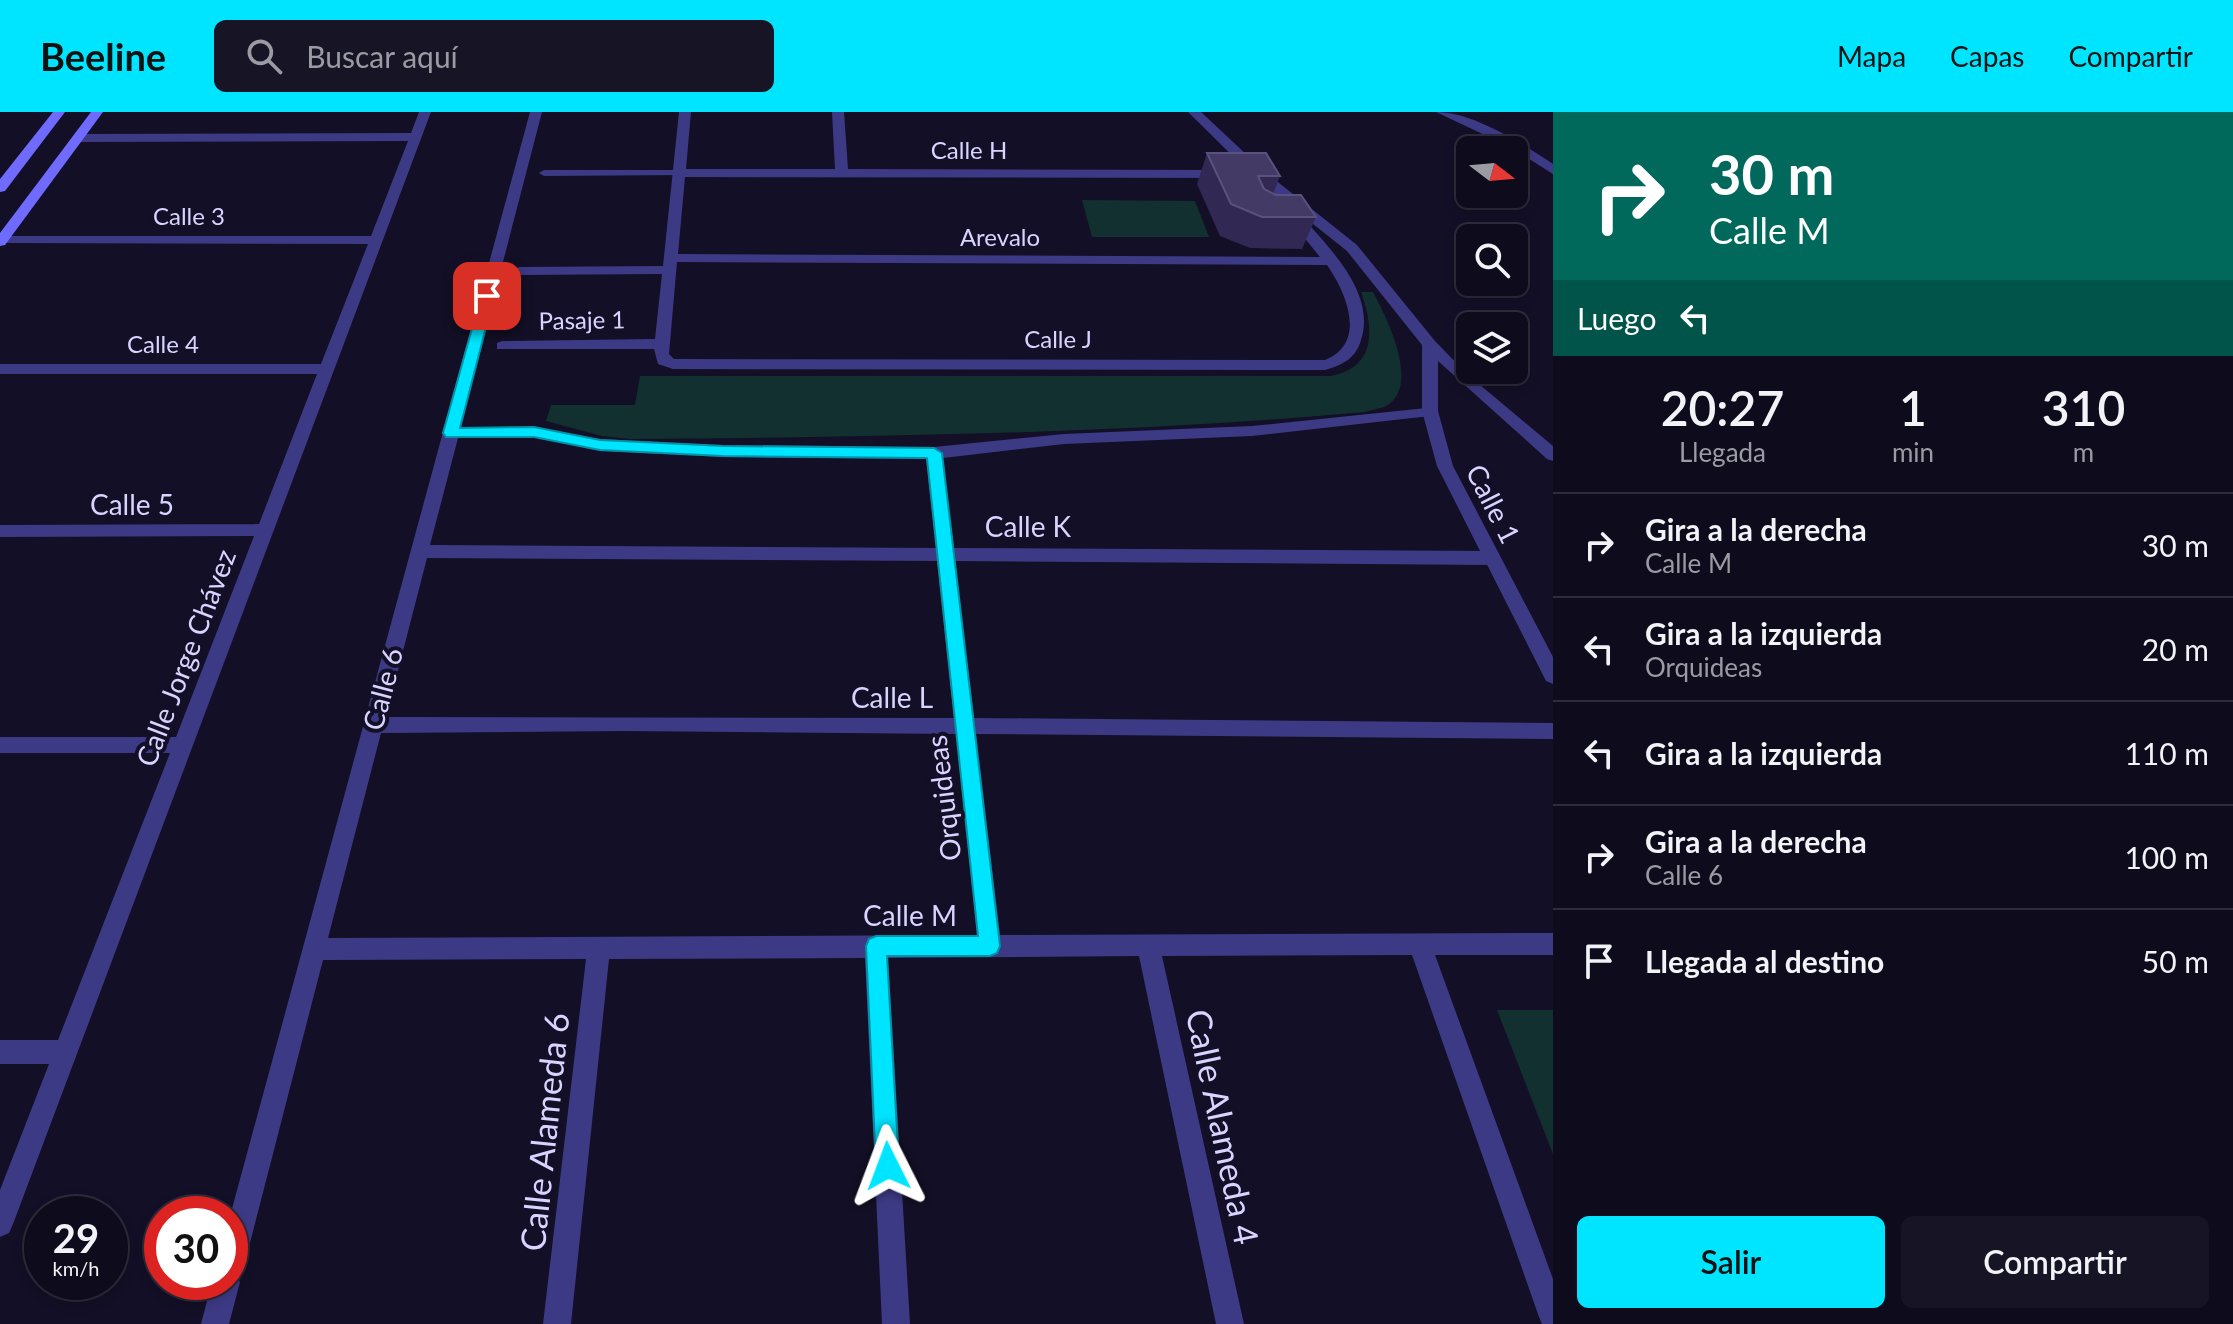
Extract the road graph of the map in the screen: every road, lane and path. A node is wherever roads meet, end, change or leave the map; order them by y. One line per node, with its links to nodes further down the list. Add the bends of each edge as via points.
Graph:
1 (59, 112): 16 (main road)
2 (97, 112): 10 (main road)
3 (425, 112): 9 (street, Calle Jorge Chávez)
4 (536, 112): 28 (street, Calle 6)
5 (685, 112): 13 (street)
6 (838, 112): 14 (street)
7 (1194, 112): 15 (street)
8 (1442, 112): 11 (street, via 1514,144)
9 (415, 137): 10 (street); 18 (street, Calle Jorge Chávez)
10 (78, 138): 17 (main road)
11 (1553, 170)
12 (544, 173): 13 (lane)
13 (679, 173): 14 (street, Calle H); 20 (street)
14 (842, 173): 15 (street, Calle H)
15 (1259, 174): 19 (street, Calle J); 22 (street, via 1352,248)
16 (1, 184)
17 (1, 240): 18 (street, Calle 3)
18 (376, 240): 26 (street, Calle Jorge Chávez)
19 (1330, 261): 20 (street, Arevalo); 24 (street, Calle J, via 1350,292 1357,322 1350,350 1325,365 686,364)
20 (670, 264): 21 (street, Arevalo); 24 (street)
21 (519, 271)
22 (1430, 344): 27 (street, Calle 1); 30 (street)
23 (502, 346): 24 (street, Pasaje 1)
24 (663, 352)
25 (0, 369): 26 (street, Calle 4)
26 (327, 369): 31 (street, Calle Jorge Chávez)
27 (1430, 411): 29 (street, via 1252,431 1064,439); 35 (street, Calle 1, via 1445,466)
28 (451, 433): 29 (street, via 534,432 600,445 723,451); 33 (street, Calle 6)
29 (934, 453): 34 (street, Orquideas)
30 (1553, 455)
31 (265, 530): 32 (street, Calle 5); 41 (street, Calle Jorge Chávez)
32 (0, 531)
33 (420, 551): 34 (street, Calle K); 37 (street, Calle 6)
34 (944, 555): 35 (street, Calle K); 38 (street, Orquideas)
35 (1492, 558): 36 (street, Calle 1)
36 (1553, 676)
37 (374, 725): 38 (street, Calle L); 48 (street, Calle 6)
38 (964, 726): 39 (street, Calle L); 46 (street, Orquideas)
39 (1553, 731)
40 (0, 745): 41 (street)
41 (183, 745): 50 (street, Calle Jorge Chávez)
42 (1419, 943): 43 (street, Calle M); 44 (street, Calle M); 54 (street)
43 (1148, 944): 46 (street, Calle M); 58 (street, Calle Alameda 4)
44 (1553, 944)
45 (876, 946): 46 (street, Calle M); 47 (street, Calle M); 57 (street)
46 (990, 946)
47 (599, 948): 48 (street, Calle M); 56 (street, Calle Alameda 6)
48 (314, 949): 51 (street, Calle 6)
49 (0, 1052): 50 (street)
50 (65, 1052): 52 (street, Calle Jorge Chávez)
51 (248, 1198)
52 (0, 1224)
53 (221, 1300): 55 (street)
54 (1553, 1317)
55 (215, 1324)
56 (557, 1324)
57 (896, 1324)
58 (1230, 1324)

